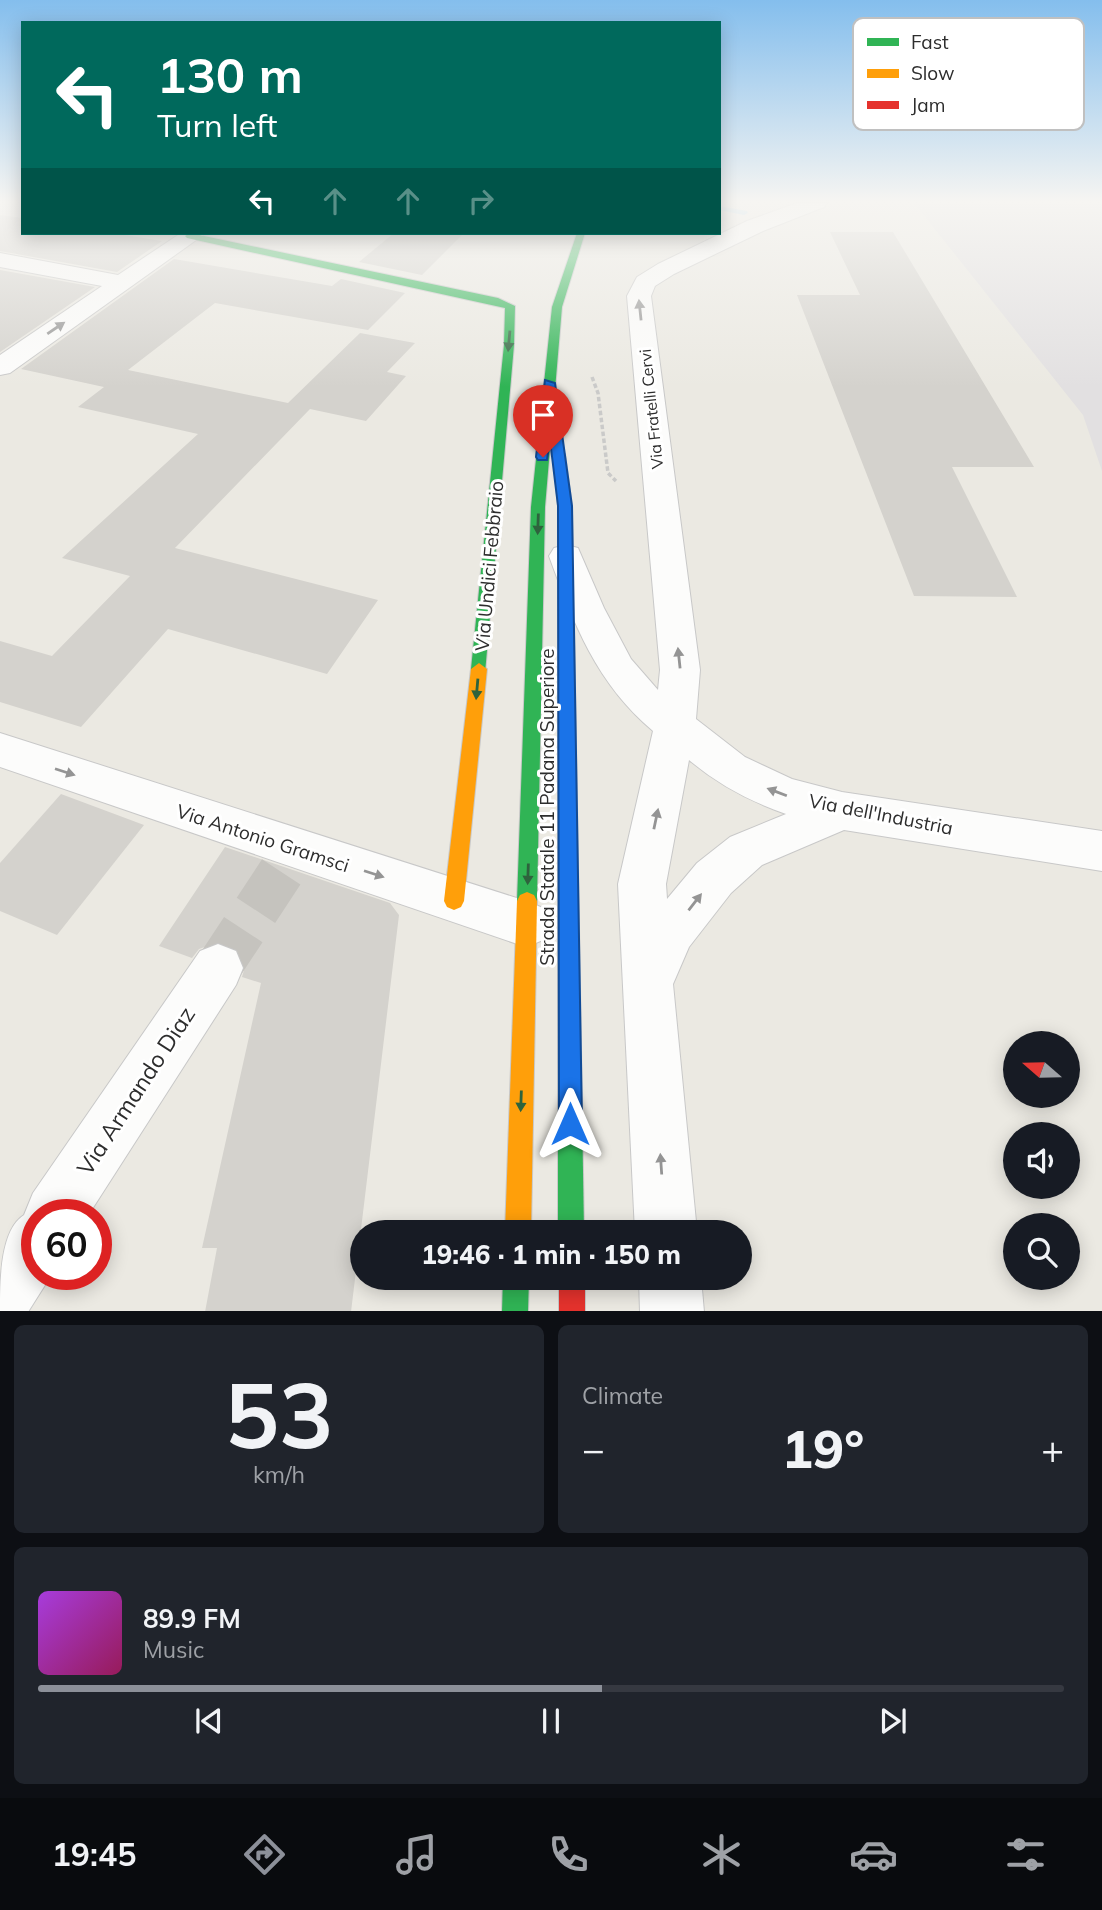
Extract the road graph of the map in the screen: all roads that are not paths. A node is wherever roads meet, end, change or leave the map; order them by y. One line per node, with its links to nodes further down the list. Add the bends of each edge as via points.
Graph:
1 (22, 264): 6 (street)
2 (150, 264): 6 (street, Via Undici Febbraio)
3 (330, 264): 14 (main road, Via Undici Febbraio, one-way to 14, via 510,306)
4 (570, 264): 8 (main road, Strada Statale 11 Padana Superiore, via 556,307)
5 (677, 264): 10 (street, Via Fratelli Cervi, one-way to 5, via 680,670 639,296 645,282)
6 (123, 283): 7 (street, Via Undici Febbraio, one-way to 6)
7 (0, 367)
8 (549, 383): 9 (main road, Strada Statale 11 Padana Superiore, via 565,506); 15 (main road, Strada Statale 11 Padana Superiore, one-way to 15, via 538,507)
9 (566, 556): 10 (street, Via dell'Industria, via 617,668 641,698); 20 (main road, Strada Statale 11 Padana Superiore)
10 (675, 726): 12 (street, Via dell'Industria, one-way to 10, via 757,784); 17 (street, Via Fratelli Cervi, one-way to 10, via 642,884)
11 (0, 750): 14 (street, Via Antonio Gramsci, one-way to 14)
12 (842, 811): 13 (street, Via dell'Industria); 17 (street, one-way to 12, via 671,931 714,878 746,851)
13 (1102, 851)
14 (454, 901): 15 (street, Via Antonio Gramsci)
15 (526, 924): 19 (main road, Strada Statale 11 Padana Superiore, one-way to 19)
16 (218, 968): 18 (street, Via Armando Diaz)
17 (647, 984): 21 (street, Via Fratelli Cervi, one-way to 17)
18 (64, 1199)
19 (517, 1220)
20 (571, 1220)
21 (665, 1220)
22 (21, 1265): 26 (street)
23 (516, 1290): 27 (main road)
24 (572, 1290): 28 (main road)
25 (671, 1290): 29 (street)
26 (0, 1297)
27 (515, 1311)
28 (572, 1311)
29 (672, 1311)

